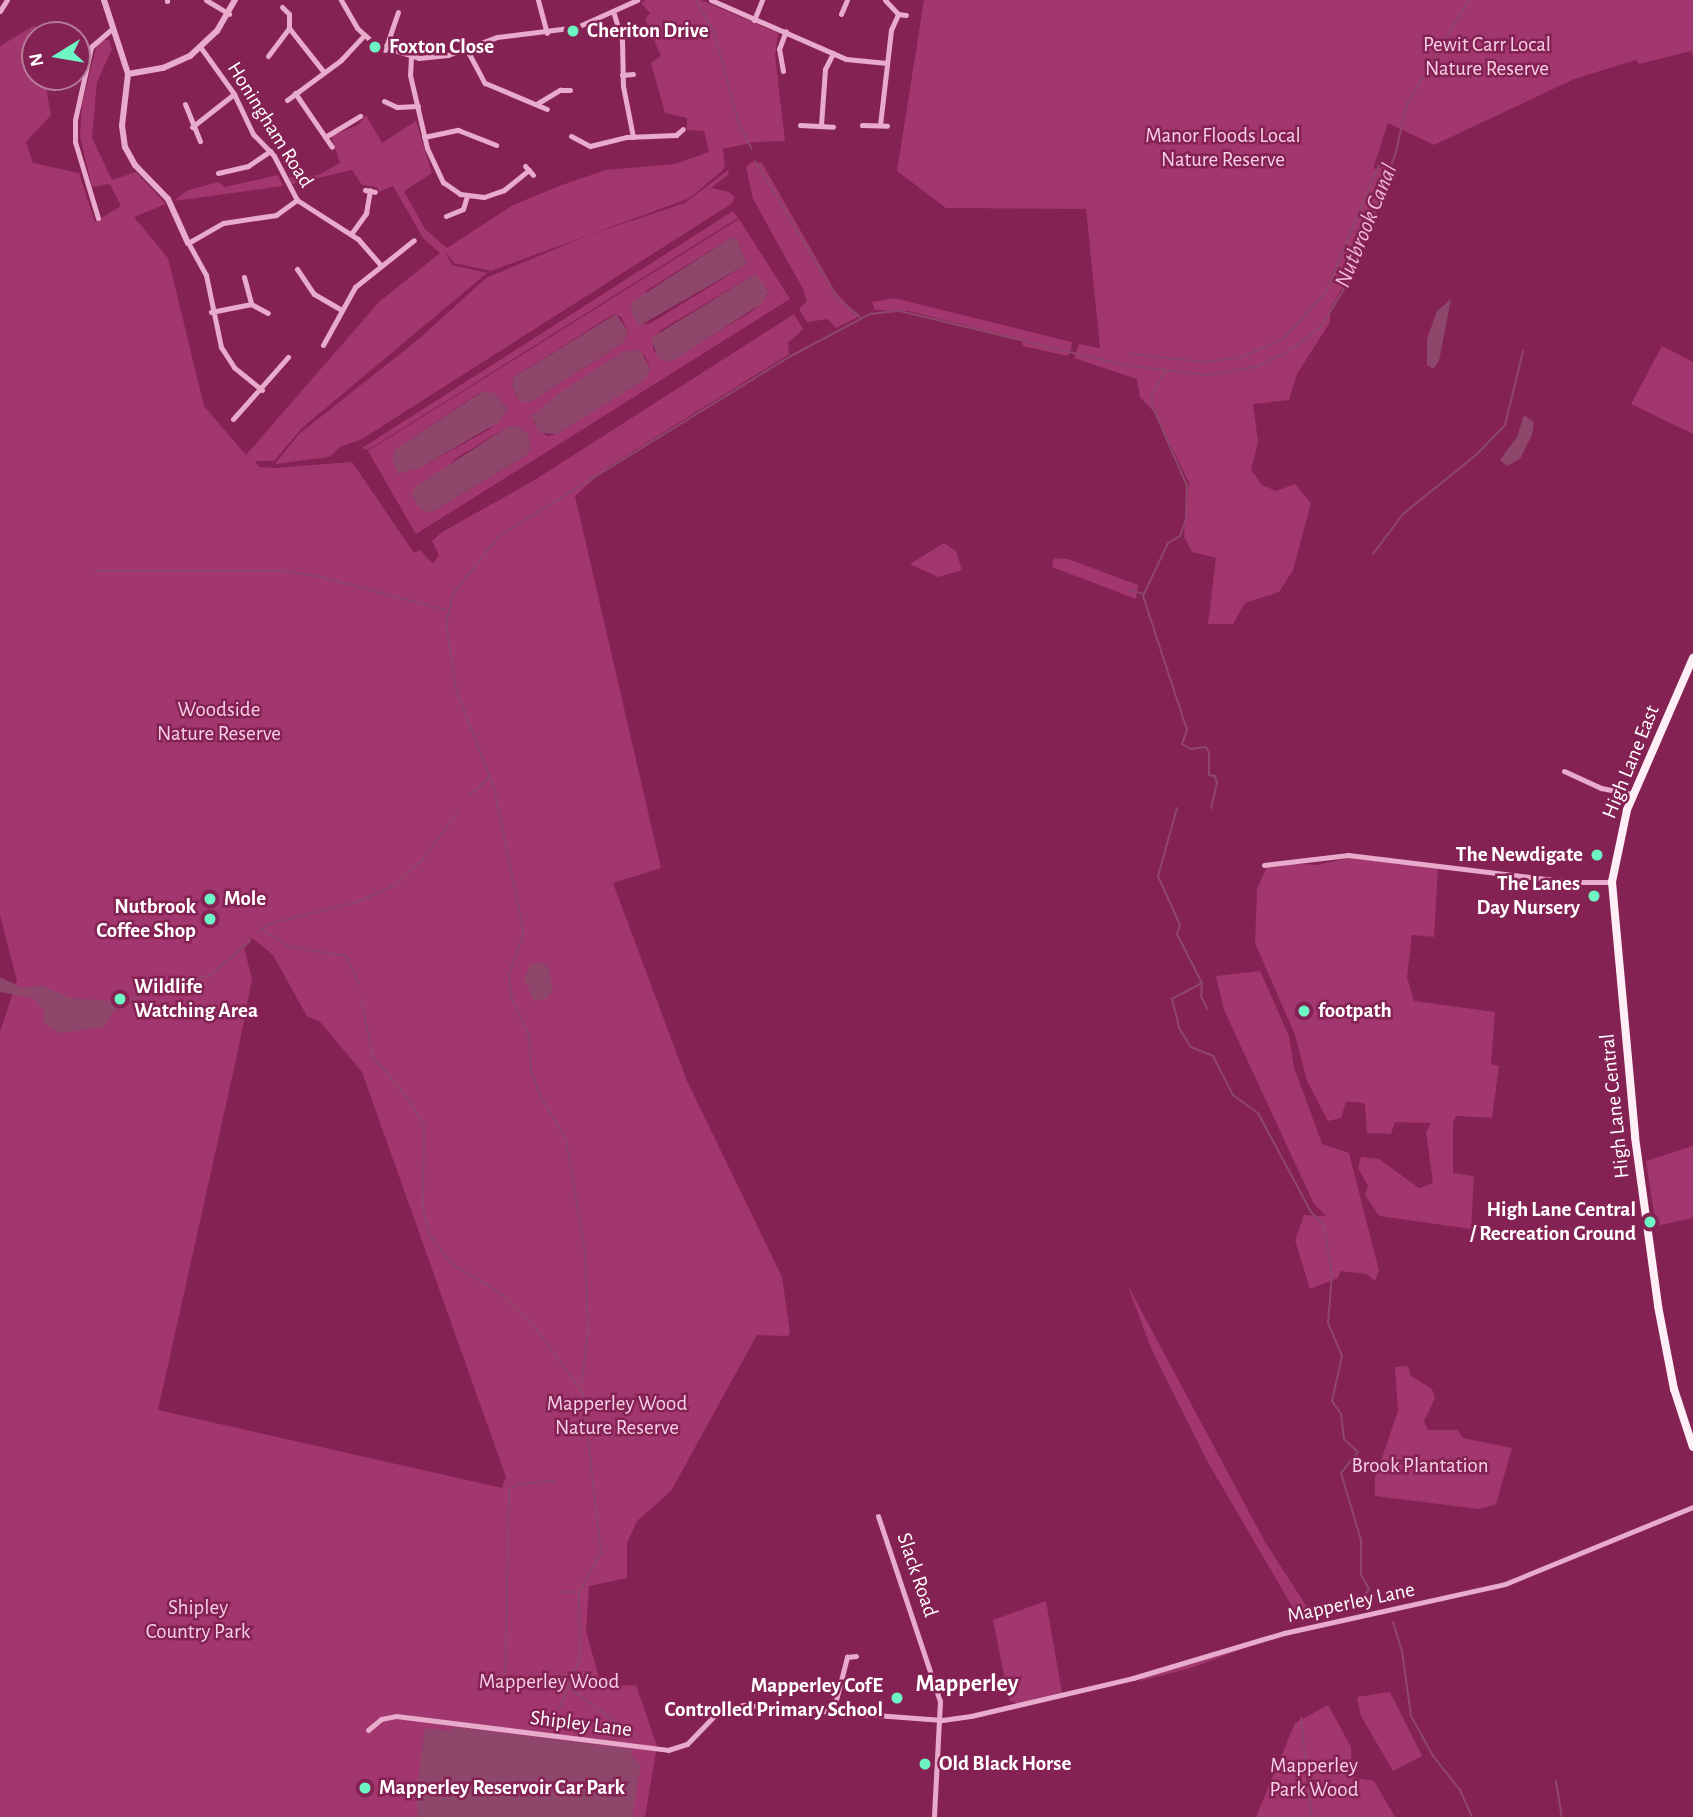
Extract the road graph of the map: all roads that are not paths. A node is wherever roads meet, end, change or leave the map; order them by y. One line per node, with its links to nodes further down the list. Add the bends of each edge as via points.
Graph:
1 (7, 0): 14 (street)
2 (104, 0): 22 (street)
3 (206, 0): 16 (street)
4 (235, 0): 16 (street)
5 (341, 0): 25 (street)
6 (538, 0): 24 (street)
7 (637, 0): 13 (street)
8 (712, 0): 20 (street)
9 (762, 0): 20 (street)
10 (845, 0): 17 (street)
11 (885, 0): 18 (street)
12 (282, 7): 21 (street, via 289,15)
13 (613, 11): 24 (street, via 577,27); 37 (street, via 622,40)
14 (3, 12)
15 (398, 12): 28 (street)
16 (229, 14): 26 (street)
17 (841, 14)
18 (898, 14): 19 (street); 32 (street)
19 (906, 15)
20 (754, 20): 23 (street)
21 (289, 28): 30 (street); 33 (street)
22 (112, 30): 35 (street); 72 (street, via 91,47 75,120 75,142)
23 (786, 31): 29 (street); 34 (street, via 779,49)
24 (547, 33): 27 (street, via 497,37)
25 (364, 35): 28 (street); 33 (street)
26 (201, 48): 35 (street, via 171,66); 40 (street, Honingham Road)
27 (466, 48): 31 (street, via 436,57); 43 (street, via 485,83)
28 (385, 50): 31 (street)
29 (834, 53): 32 (street, via 846,60); 49 (street, via 825,69)
30 (268, 55)
31 (411, 57): 45 (street, via 410,75)
32 (887, 63): 51 (street)
33 (323, 71): 39 (street)
34 (783, 71)
35 (128, 74): 75 (street, via 122,126 127,152 168,199)
36 (633, 74): 37 (street)
37 (622, 75): 59 (street)
38 (570, 89): 43 (street)
39 (295, 93): 41 (street); 57 (street)
40 (234, 94): 53 (street); 65 (street, Honingham Road, via 249,127)
41 (287, 100)
42 (384, 101): 45 (street, via 397,107)
43 (538, 103): 46 (street)
44 (185, 104): 53 (street)
45 (418, 106): 58 (street)
46 (547, 109)
47 (360, 116): 57 (street)
48 (800, 125): 49 (street)
49 (821, 125): 54 (street)
50 (862, 125): 51 (street)
51 (880, 125): 52 (street)
52 (887, 126)
53 (192, 127): 61 (street)
54 (833, 127)
55 (683, 129): 59 (street, via 676,135)
56 (571, 136): 59 (street, via 587,149)
57 (325, 137): 64 (street)
58 (424, 137): 60 (street, via 458,130); 69 (street, via 440,178)
59 (633, 137)
60 (480, 139): 62 (street); 63 (street)
61 (200, 141)
62 (496, 145)
63 (477, 146)
64 (332, 148)
65 (270, 150): 67 (street, via 248,166); 70 (street, Honingham Road)
66 (529, 170): 69 (street, via 496,194)
67 (218, 173)
68 (370, 191): 73 (street, via 366,214)
69 (467, 196): 71 (street, via 463,209)
70 (297, 200): 73 (street, Honingham Road); 75 (street, via 276,215 222,223)
71 (446, 216)
72 (98, 218)
73 (351, 234): 76 (street, Honingham Road)
74 (414, 240): 76 (street, via 407,250)
75 (188, 243): 81 (street, via 206,275)
76 (381, 265): 80 (street, via 355,286)
77 (297, 268): 80 (street, via 314,294)
78 (244, 277): 79 (street)
79 (251, 304): 81 (street); 82 (street)
80 (342, 310): 83 (street)
81 (211, 312): 89 (street, via 225,354)
82 (268, 313)
83 (330, 335): 84 (street); 85 (street)
84 (337, 340)
85 (323, 345)
86 (288, 357): 87 (street)
87 (277, 372): 88 (street); 89 (street)
88 (283, 376)
89 (262, 390): 91 (street)
90 (239, 405): 91 (street)
91 (244, 411): 92 (street)
92 (233, 419)
93 (1693, 658): 95 (main road, High Lane East)
94 (1564, 771): 95 (street, via 1601,788)
95 (1633, 794): 97 (main road, High Lane East, via 1615,851)
96 (1264, 865): 97 (street, via 1348,855 1570,882)
97 (1612, 882): 98 (main road, High Lane Central, via 1637,1150 1656,1294 1674,1389)
98 (1693, 1447)
99 (1693, 1507): 103 (street, Mapperley Lane, via 1505,1584 1284,1633 1009,1709)
100 (878, 1516): 103 (street, Slack Road, via 924,1644)
101 (856, 1656): 102 (street, via 847,1657)
102 (834, 1709): 103 (street, Shipley Lane); 104 (street, Shipley Lane, via 759,1704 728,1708 687,1744 668,1749 396,1716 381,1719)
103 (942, 1720): 105 (street, Slack Road)
104 (368, 1730)
105 (934, 1817)

